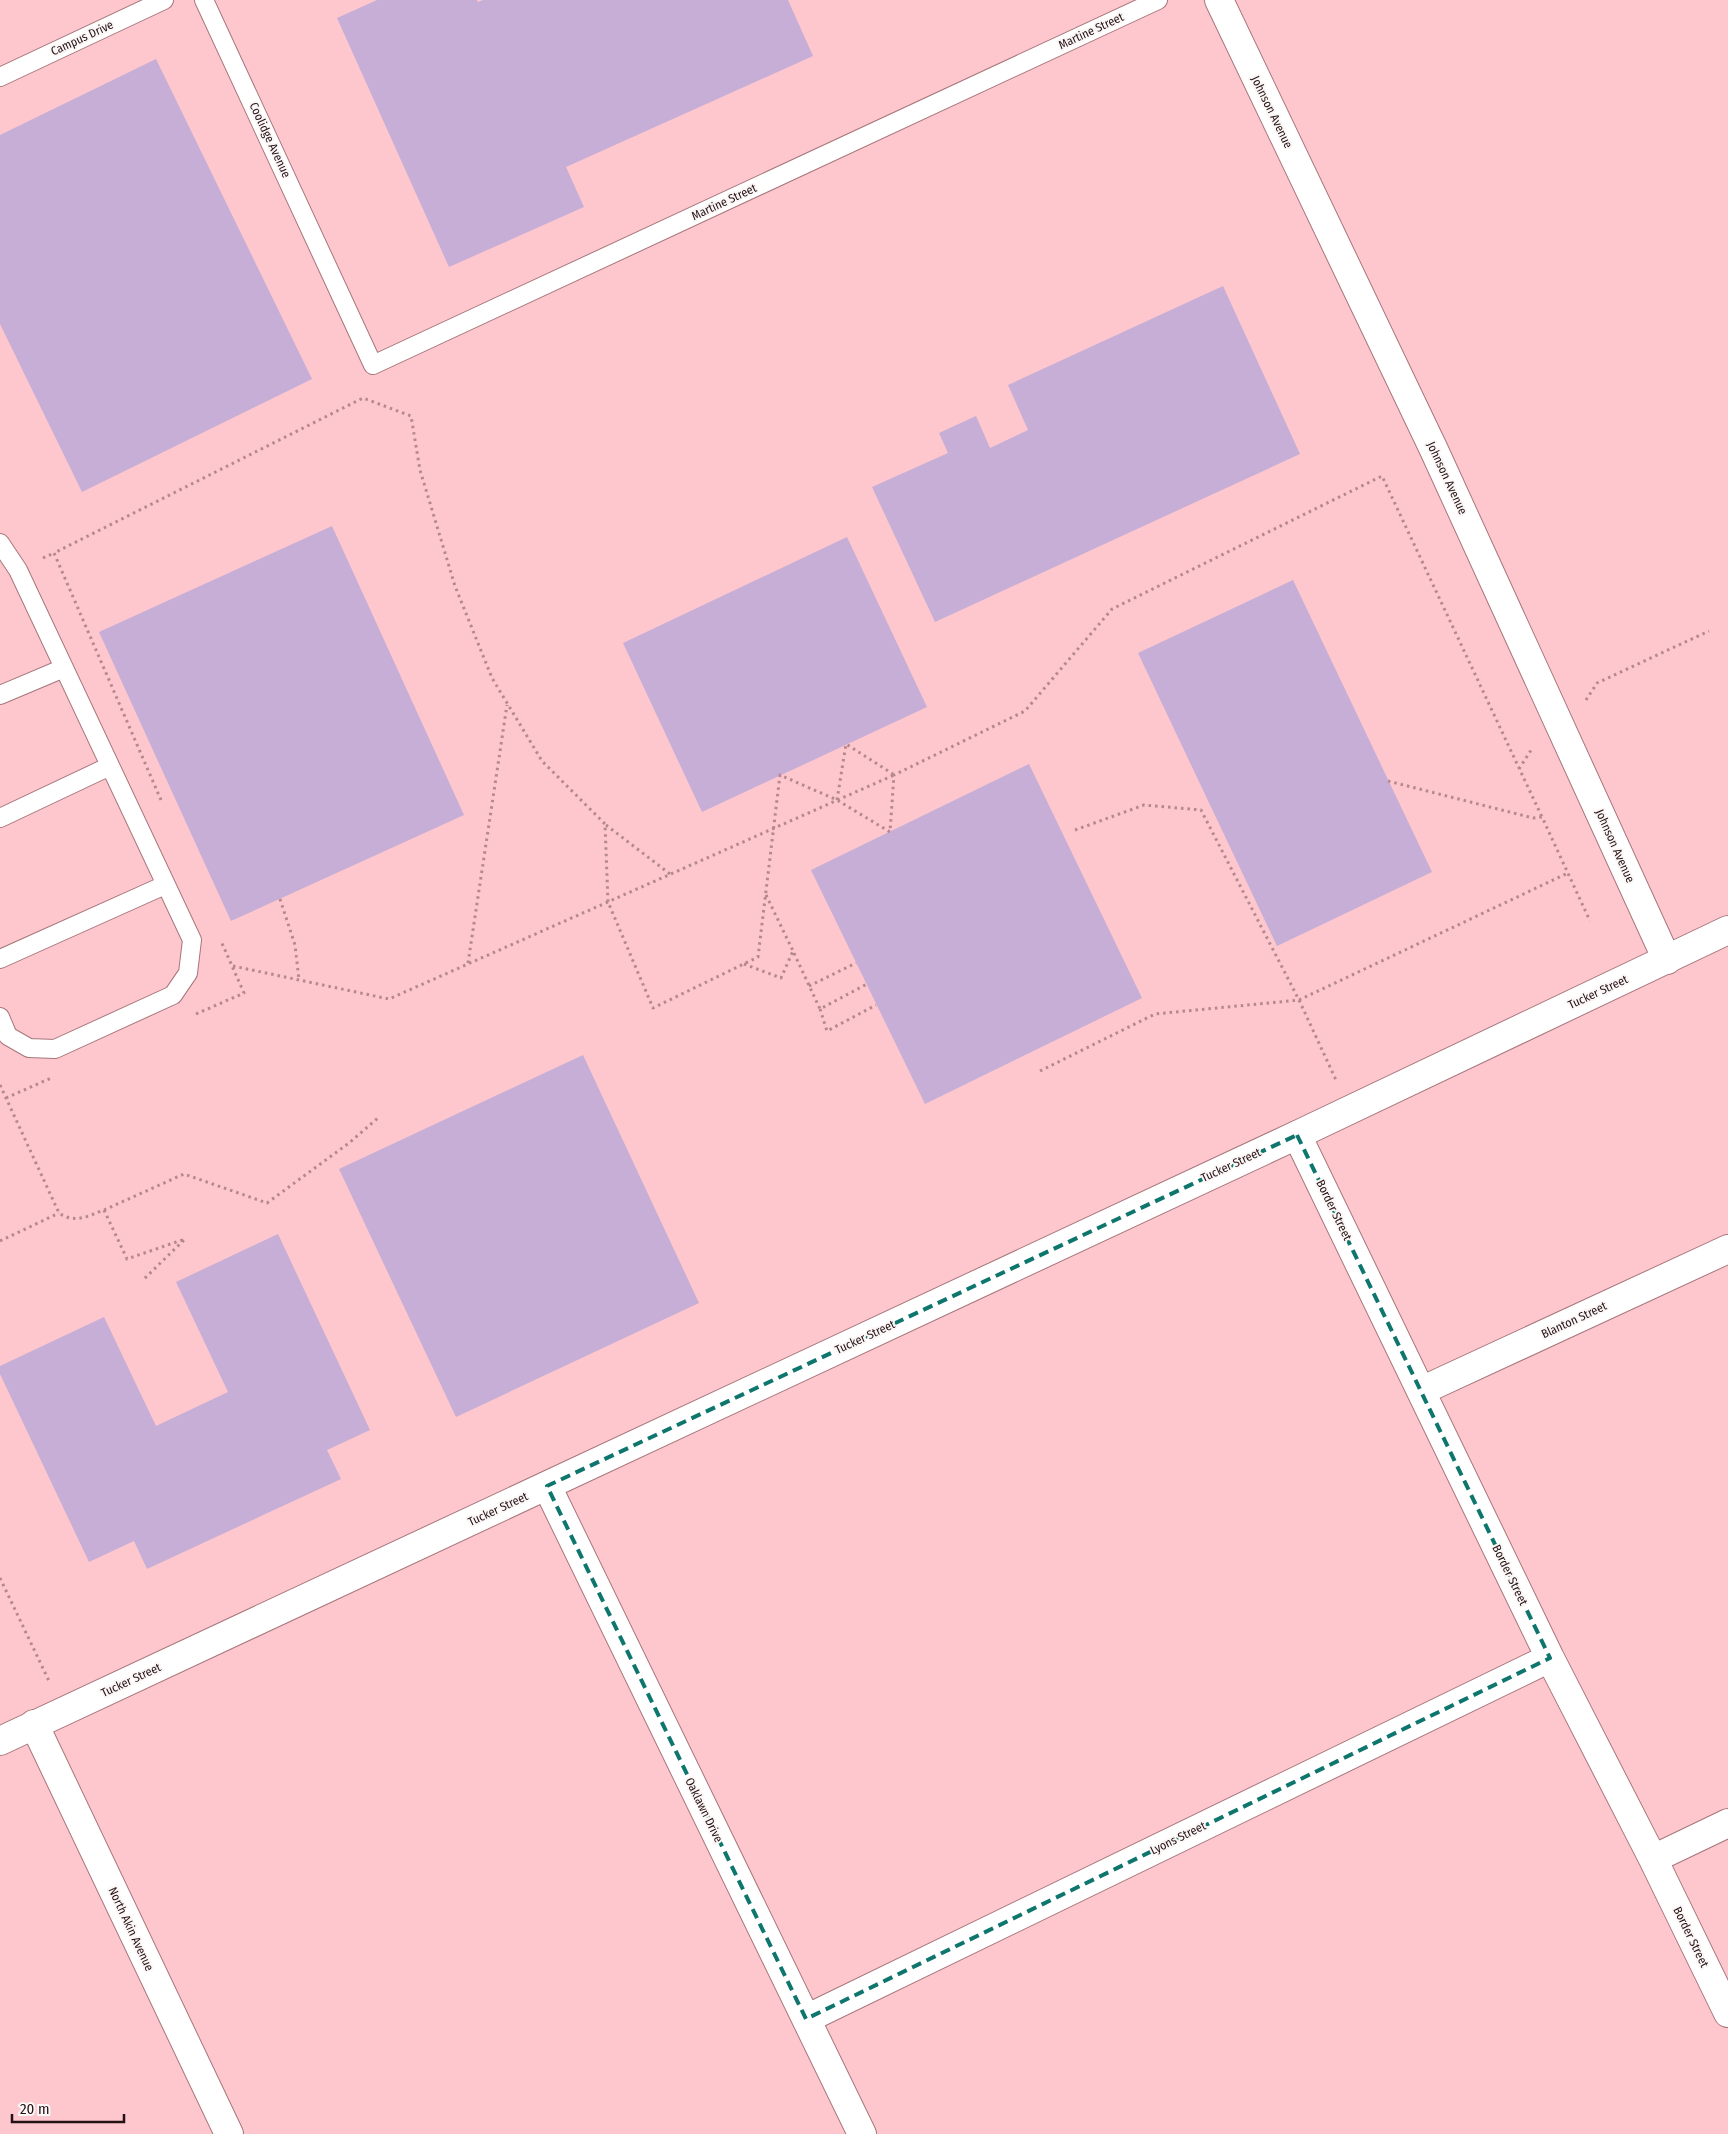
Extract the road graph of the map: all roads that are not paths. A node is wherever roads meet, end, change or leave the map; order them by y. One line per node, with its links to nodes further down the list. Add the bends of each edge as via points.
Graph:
1 (164, 0): 5 (lane, Campus Drive)
2 (204, 0): 6 (lane, Coolidge Avenue)
3 (1158, 0): 6 (lane, Martine Street, via 373,365)
4 (1219, 0): 15 (street, Johnson Avenue, via 1434,450)
5 (0, 77)
6 (335, 280)
7 (0, 543): 8 (lane, via 18,570)
8 (64, 668): 9 (lane); 10 (lane)
9 (0, 695)
10 (110, 766): 11 (lane); 12 (lane)
11 (0, 818)
12 (166, 885): 14 (lane); 16 (lane, via 192,940 188,974 173,995 55,1049 29,1048 8,1036)
13 (1728, 930): 15 (street, Tucker Street)
14 (0, 959)
15 (1667, 960): 17 (street, Tucker Street)
16 (0, 1017)
17 (1297, 1135): 19 (street, Border Street); 20 (street, Tucker Street)
18 (1728, 1249): 19 (street, Blanton Street)
19 (1421, 1390): 21 (street, Border Street)
20 (546, 1486): 22 (street, Tucker Street); 27 (street, Oaklawn Drive)
21 (1550, 1658): 25 (street, Border Street); 27 (street, Lyons Street)
22 (34, 1724): 23 (street, Tucker Street); 28 (street, North Akin Avenue)
23 (0, 1741)
24 (1728, 1823): 25 (street)
25 (1653, 1859): 26 (street, Border Street)
26 (1728, 2013)
27 (806, 2018): 29 (street, Oaklawn Drive)
28 (229, 2134)
29 (862, 2134)

